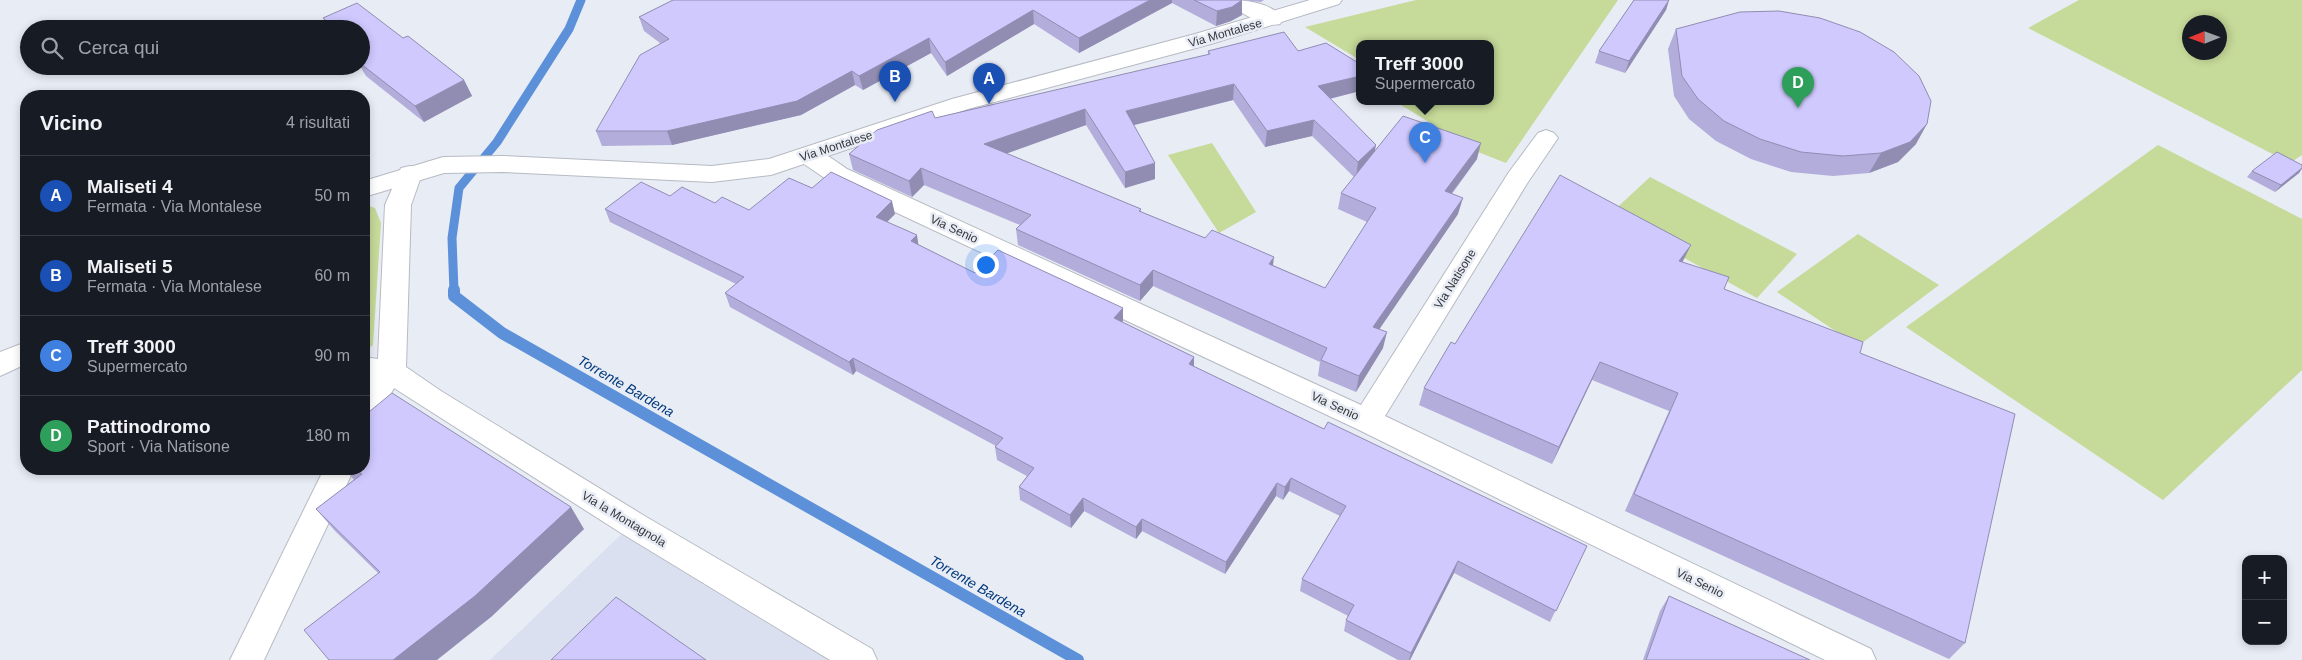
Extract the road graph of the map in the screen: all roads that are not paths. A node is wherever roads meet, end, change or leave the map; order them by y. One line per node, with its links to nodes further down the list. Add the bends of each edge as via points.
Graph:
1 (1234, 0): 3 (street)
2 (1332, 0): 3 (street, Via Montalese)
3 (1272, 19): 5 (street, Via Montalese, via 960,104)
4 (1546, 138): 12 (street, Via Natisone)
5 (810, 156): 6 (street, Via Montalese, via 771,167 712,174 503,164 444,166); 12 (street, Via Senio, via 838,175)
6 (410, 174): 7 (street); 10 (street, via 398,205)
7 (370, 187)
8 (20, 355): 9 (street)
9 (0, 365)
10 (378, 370): 11 (street, via 380,384); 15 (street, Via la Montagnola)
11 (370, 405)
12 (1367, 421): 16 (street, Via Senio)
13 (336, 475): 14 (street)
14 (248, 660)
15 (860, 660)
16 (1859, 660)

